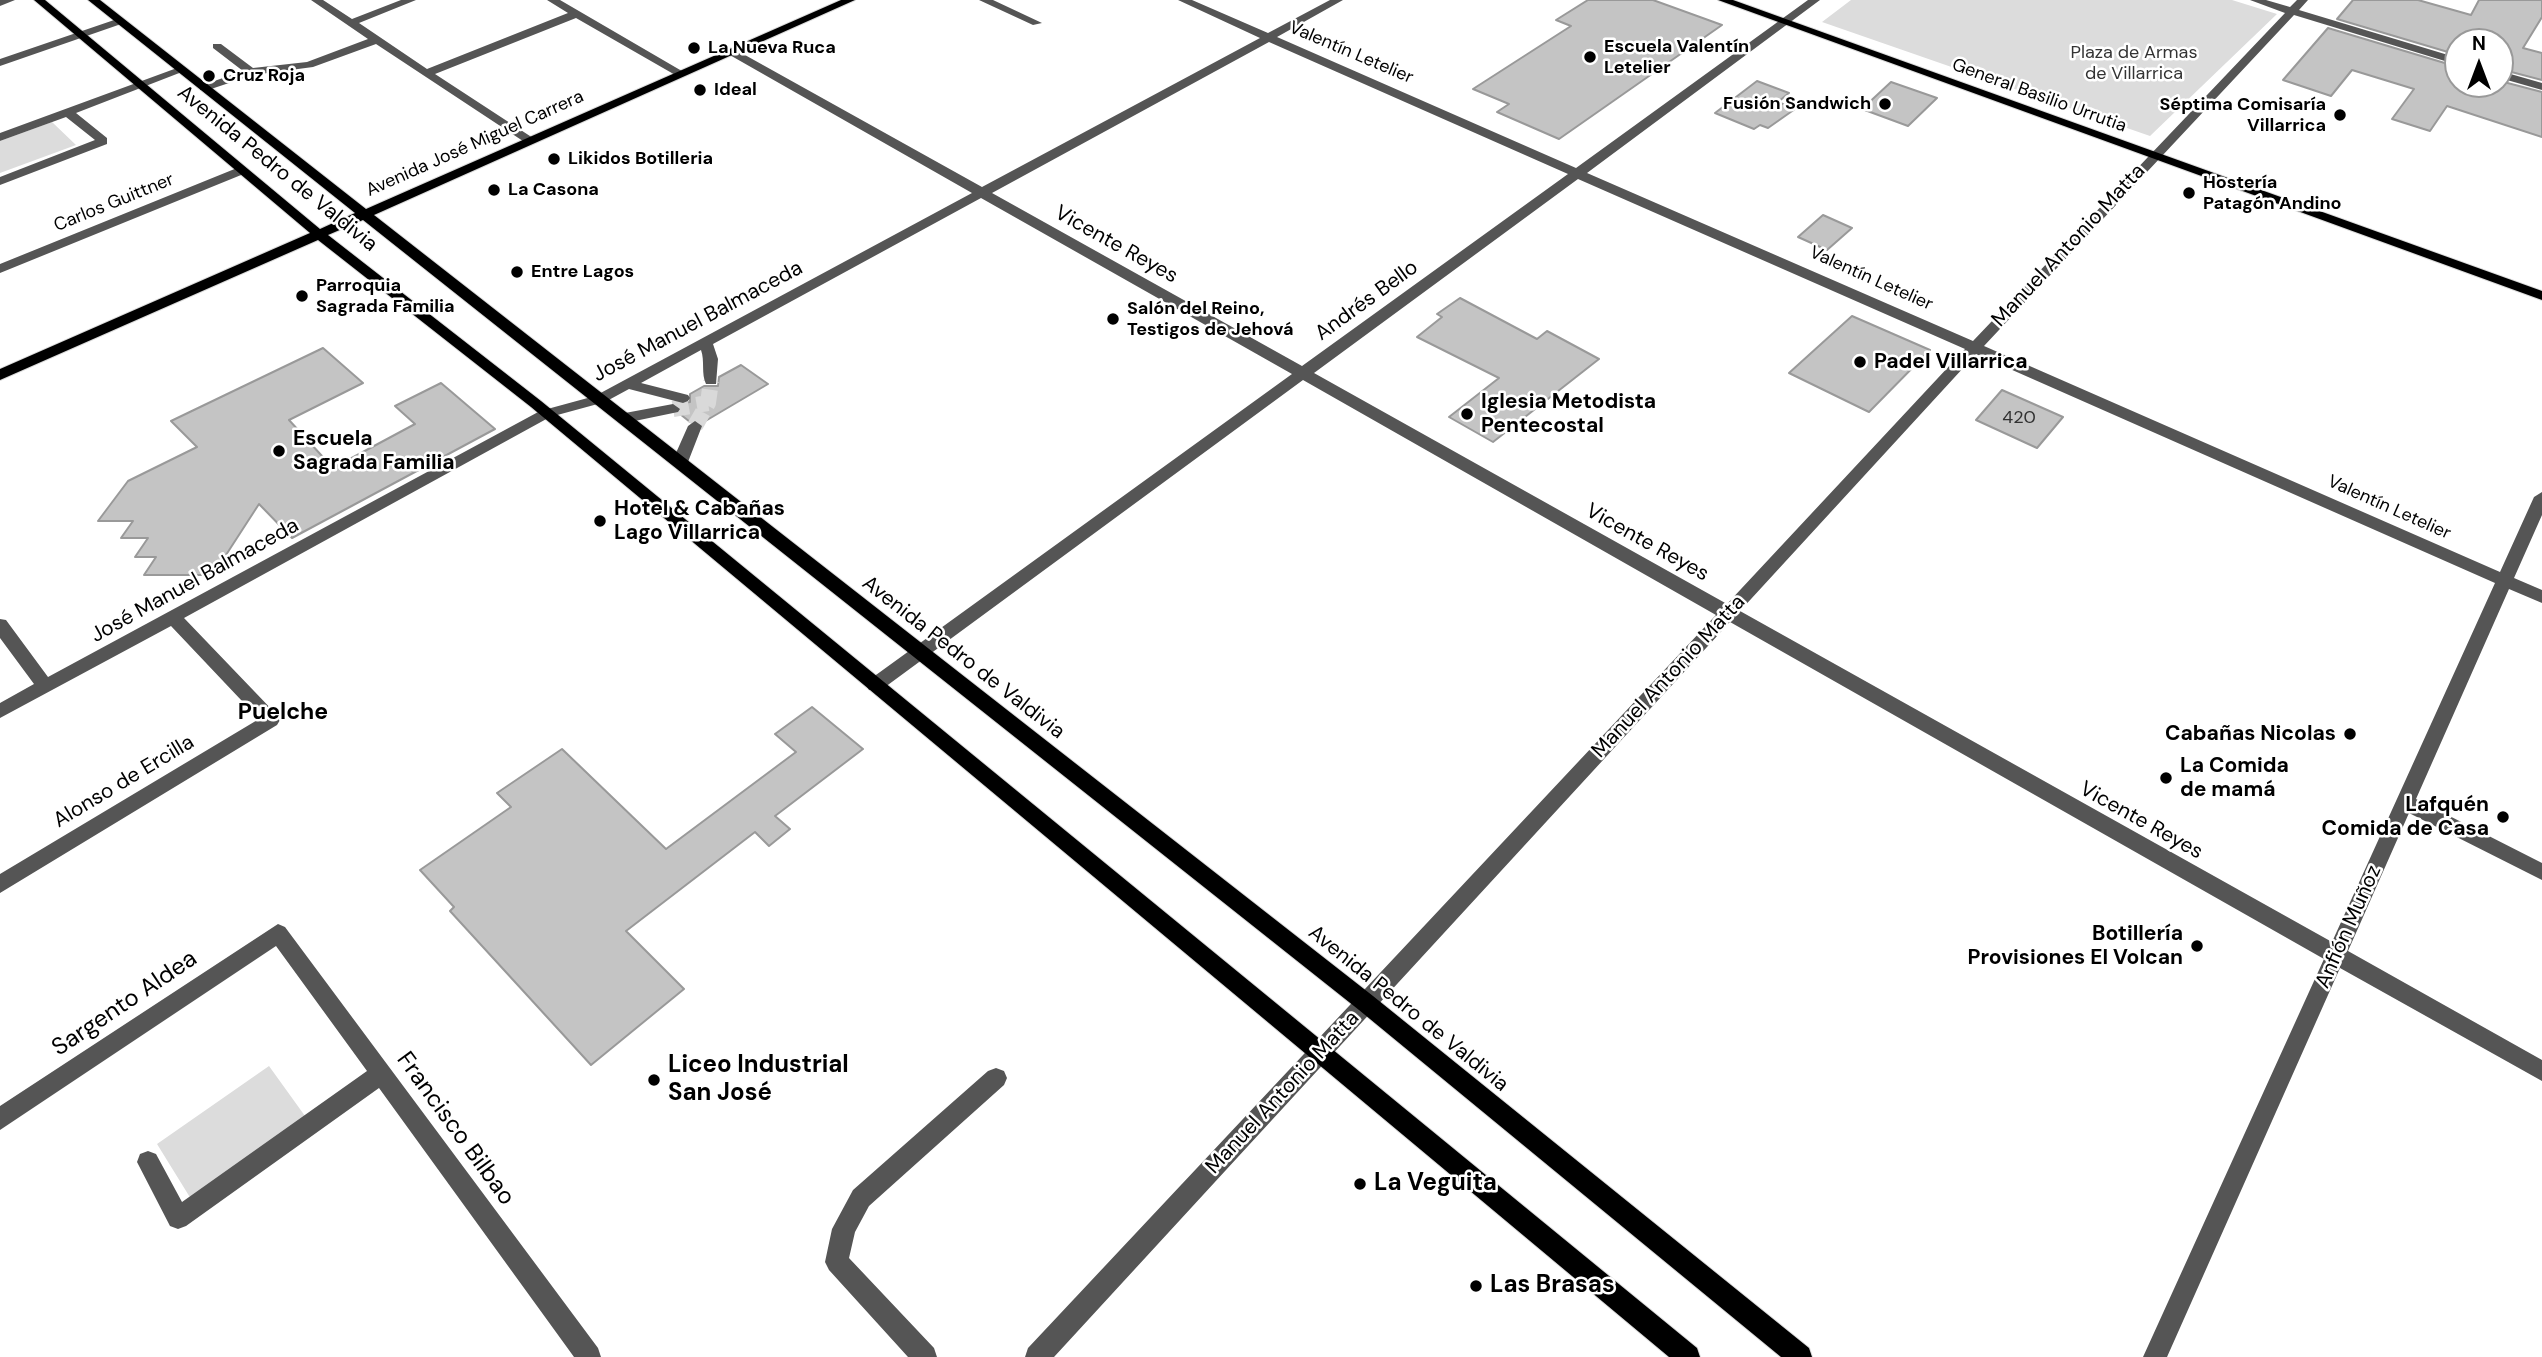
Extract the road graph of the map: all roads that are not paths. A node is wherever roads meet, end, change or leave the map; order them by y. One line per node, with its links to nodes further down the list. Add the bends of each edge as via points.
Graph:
1 (10, 0): 15 (street)
2 (39, 0): 22 (main road, Avenida Pedro de Valdivia)
3 (93, 0): 18 (main road, Avenida Pedro de Valdivia)
4 (316, 0): 20 (street)
5 (411, 0): 20 (street)
6 (552, 0): 17 (street)
7 (850, 0): 26 (main road, Avenida José Miguel Carrera)
8 (984, 0): 21 (street)
9 (1182, 0): 23 (street, Valentín Letelier)
10 (1338, 0): 23 (street, José Manuel Balmaceda)
11 (1723, 0): 19 (main road, General Basilio Urrutia)
12 (1815, 0): 19 (street, Andrés Bello)
13 (2255, 0): 16 (street)
14 (2303, 0): 16 (street, Manuel Antonio Matta)
15 (0, 3)
16 (2292, 11): 27 (street); 40 (street, Manuel Antonio Matta)
17 (576, 14): 31 (street); 32 (street)
18 (120, 21): 22 (street); 29 (main road, Avenida Pedro de Valdivia)
19 (1785, 22): 40 (main road, General Basilio Urrutia); 42 (street, Andrés Bello)
20 (350, 23): 24 (street)
21 (1037, 23)
22 (81, 34): 28 (street); 34 (main road, Avenida Pedro de Valdivia)
23 (1268, 38): 42 (street, Valentín Letelier); 44 (street, José Manuel Balmaceda)
24 (377, 40): 30 (street, via 309,65); 31 (street)
25 (217, 46): 30 (street)
26 (732, 52): 32 (main road, Avenida José Miguel Carrera); 44 (street, Vicente Reyes)
27 (2444, 58)
28 (0, 63)
29 (181, 70): 34 (street); 36 (main road, Avenida Pedro de Valdivia)
30 (251, 72): 36 (street)
31 (426, 73): 39 (street)
32 (681, 75): 39 (main road, Avenida José Miguel Carrera)
33 (2514, 79): 35 (street)
34 (139, 85): 37 (street); 41 (main road, Avenida Pedro de Valdivia)
35 (2542, 87)
36 (204, 88): 45 (main road, Avenida Pedro de Valdivia)
37 (68, 112): 38 (street); 43 (street, via 103,141)
38 (0, 137)
39 (530, 141): 45 (main road, Avenida José Miguel Carrera)
40 (2154, 156): 48 (main road, General Basilio Urrutia); 50 (street, Manuel Antonio Matta)
41 (242, 170): 46 (main road, Avenida Pedro de Valdivia); 47 (street, Carlos Guittner)
42 (1579, 172): 50 (street, Valentín Letelier); 51 (street, Andrés Bello)
43 (0, 181)
44 (981, 193): 49 (street, José Manuel Balmaceda); 51 (street, Vicente Reyes)
45 (364, 214): 46 (main road, Avenida José Miguel Carrera); 55 (main road, Avenida Pedro de Valdivia)
46 (319, 234): 52 (main road, Avenida José Miguel Carrera); 56 (main road, Avenida Pedro de Valdivia)
47 (0, 269)
48 (2542, 296)
49 (705, 342): 53 (street); 54 (street, José Manuel Balmaceda)
50 (1976, 346): 61 (street, Valentín Letelier); 63 (street, Manuel Antonio Matta)
51 (1302, 373): 63 (street, Vicente Reyes); 66 (street, Andrés Bello)
52 (0, 375)
53 (711, 382)
54 (627, 384): 55 (street, José Manuel Balmaceda); 57 (street, via 678,403)
55 (600, 399): 56 (street, José Manuel Balmaceda); 57 (main road, Avenida Pedro de Valdivia)
56 (545, 414): 64 (street, José Manuel Balmaceda); 67 (main road, Avenida Pedro de Valdivia)
57 (625, 418): 59 (main road, Avenida Pedro de Valdivia)
58 (695, 426): 59 (street)
59 (680, 462): 66 (main road, Avenida Pedro de Valdivia)
60 (2542, 497): 61 (street, Anfión Muñoz)
61 (2504, 580): 62 (street, Valentín Letelier); 70 (street, Anfión Muñoz)
62 (2542, 597)
63 (1728, 614): 74 (street, Vicente Reyes); 75 (street, Manuel Antonio Matta)
64 (173, 617): 68 (street, José Manuel Balmaceda); 72 (street, Alonso de Ercilla, via 271,720)
65 (0, 625): 68 (street)
66 (919, 653): 67 (street, Andrés Bello); 75 (main road, Avenida Pedro de Valdivia)
67 (875, 685): 76 (main road, Avenida Pedro de Valdivia)
68 (46, 686): 69 (street, José Manuel Balmaceda)
69 (0, 711)
70 (2405, 802): 71 (street); 74 (street, Anfión Muñoz)
71 (2542, 872)
72 (0, 884)
73 (278, 933): 78 (street, Francisco Bilbao); 80 (street, Sargento Aldea)
74 (2336, 955): 77 (street, Vicente Reyes); 87 (street, Anfión Muñoz)
75 (1366, 1003): 76 (street, Manuel Antonio Matta); 86 (main road, Avenida Pedro de Valdivia)
76 (1321, 1052): 84 (street, Manuel Antonio Matta); 85 (main road, Avenida Pedro de Valdivia)
77 (2542, 1071)
78 (382, 1073): 81 (street, via 178,1218); 82 (street, Francisco Bilbao)
79 (996, 1078): 83 (street, via 861,1198 844,1229 837,1262)
80 (0, 1119)
81 (148, 1162)
82 (589, 1357)
83 (925, 1357)
84 (1037, 1357)
85 (1688, 1357)
86 (1800, 1357)
87 (2155, 1357)

